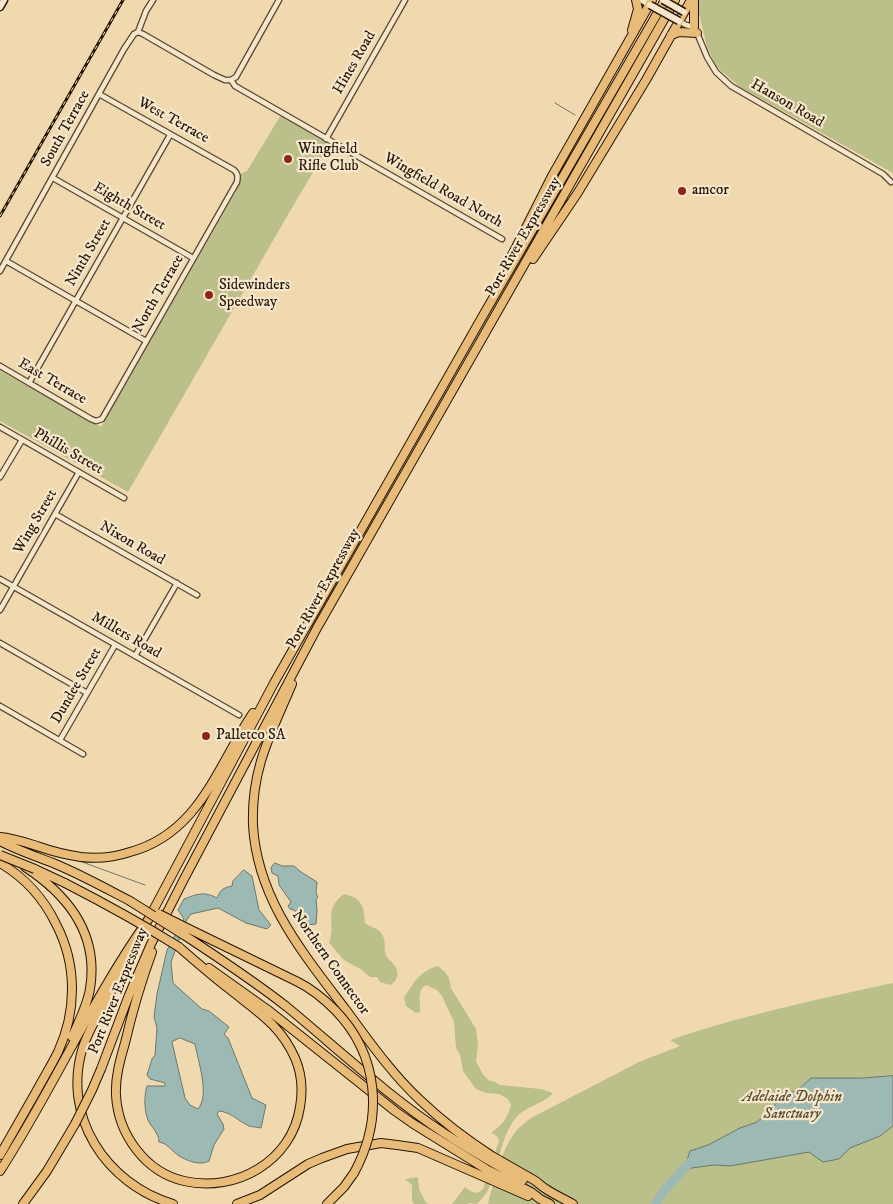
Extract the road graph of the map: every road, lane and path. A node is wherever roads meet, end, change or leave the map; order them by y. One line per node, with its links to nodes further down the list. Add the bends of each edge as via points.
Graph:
1 (153, 0): 13 (street, South Terrace)
2 (279, 0): 16 (street)
3 (405, 0): 19 (street, Hines Road)
4 (636, 0): 15 (highway, via 638,9)
5 (642, 0): 9 (main road)
6 (664, 0): 10 (main road, Hanson Road, bridge); 29 (highway, Port River Expressway)
7 (675, 0): 30 (highway, Port River Expressway)
8 (693, 0): 10 (highway); 12 (highway)
9 (651, 2): 11 (main road, bridge); 15 (highway)
10 (684, 12): 11 (highway); 12 (street, Hanson Road)
11 (679, 21): 12 (street); 14 (highway)
12 (696, 30): 14 (highway); 22 (street, Hanson Road, via 716,72 732,86 883,174)
13 (138, 32): 16 (street, Wingfield Road North, via 214,75); 17 (street, South Terrace)
14 (671, 35): 30 (highway, via 577,194)
15 (629, 42): 29 (highway, via 548,184)
16 (231, 80): 19 (street, Wingfield Road North, via 235,86)
17 (99, 94): 18 (street, West Terrace); 21 (street, South Terrace)
18 (170, 134): 20 (street, West Terrace); 23 (street, Ninth Street)
19 (326, 138): 24 (street, Wingfield Road North)
20 (234, 170): 25 (street, North Terrace, via 238,175 237,182)
21 (53, 178): 23 (street, Eighth Street); 26 (street, South Terrace)
22 (891, 182)
23 (123, 218): 25 (street, Eighth Street); 28 (street, Ninth Street)
24 (502, 239)
25 (193, 258): 31 (street, North Terrace)
26 (6, 260): 27 (street, South Terrace); 28 (street)
27 (0, 271)
28 (76, 301): 31 (street); 33 (street, Ninth Street)
29 (481, 319): 50 (highway, Port River Expressway)
30 (486, 330): 48 (highway, Port River Expressway)
31 (146, 341): 34 (street, North Terrace, via 102,419 96,421)
32 (0, 366): 33 (street, East Terrace)
33 (29, 383): 34 (street, East Terrace)
34 (91, 418)
35 (0, 427): 36 (street, Phillis Street)
36 (22, 440): 37 (street, Phillis Street); 38 (street)
37 (79, 472): 39 (street, Phillis Street); 40 (street, Wing Street)
38 (0, 477)
39 (124, 498)
40 (55, 514): 42 (street, Nixon Road); 43 (street, Wing Street)
41 (0, 579): 43 (street, Millers Road)
42 (177, 583): 44 (street, Nixon Road); 49 (street)
43 (13, 586): 45 (street, Wing Street); 47 (street, Millers Road)
44 (197, 595)
45 (0, 610)
46 (0, 643): 51 (street)
47 (115, 645): 49 (street, Millers Road); 51 (street, Dundee Street)
48 (306, 649): 61 (highway, Port River Expressway); 68 (highway, Northern Connector, via 265,745 256,778 254,839 269,893 298,946 397,1076 462,1136)
49 (135, 656): 53 (street, Millers Road)
50 (274, 683): 56 (highway, via 192,813 159,840 135,851 94,858 72,856); 60 (highway, Port River Expressway)
51 (87, 693): 54 (street, Dundee Street)
52 (0, 706): 54 (street)
53 (239, 715)
54 (60, 740): 55 (street)
55 (84, 754)
56 (0, 837)
57 (0, 841): 62 (highway, Northern Connector, bridge, via 78,874)
58 (0, 854): 63 (highway, bridge, via 94,898); 64 (highway, via 30,870 58,893 73,910 86,936 91,964 90,991)
59 (0, 863): 65 (highway, via 24,880 51,913 69,958 72,992 69,1021 58,1052)
60 (148, 920): 64 (highway, Port River Expressway); 70 (highway, via 84,1046 79,1066 78,1099 91,1138 106,1161 138,1188)
61 (160, 926): 63 (highway, via 117,1074 120,1118 138,1152 159,1170 183,1181 211,1184 230,1181 260,1169 280,1152 288,1140 295,1127 302,1098 300,1074 281,1033); 69 (highway, Port River Expressway, bridge, via 75,1124)
62 (186, 931): 68 (highway, Northern Connector, via 444,1133 534,1186); 72 (highway, bridge, via 318,994 353,1032 364,1053 374,1093 371,1129 366,1149 354,1173)
63 (179, 947): 67 (highway, via 247,994 395,1111)
64 (54, 1077): 66 (highway)
65 (0, 1155)
66 (0, 1171)
67 (485, 1173): 71 (highway, via 418,1148 371,1144 308,1164 260,1195); 73 (highway, via 531,1192)
68 (545, 1189): 74 (highway, Northern Connector)
69 (23, 1204)
70 (173, 1204)
71 (237, 1204)
72 (327, 1204)
73 (550, 1204)
74 (573, 1204)

